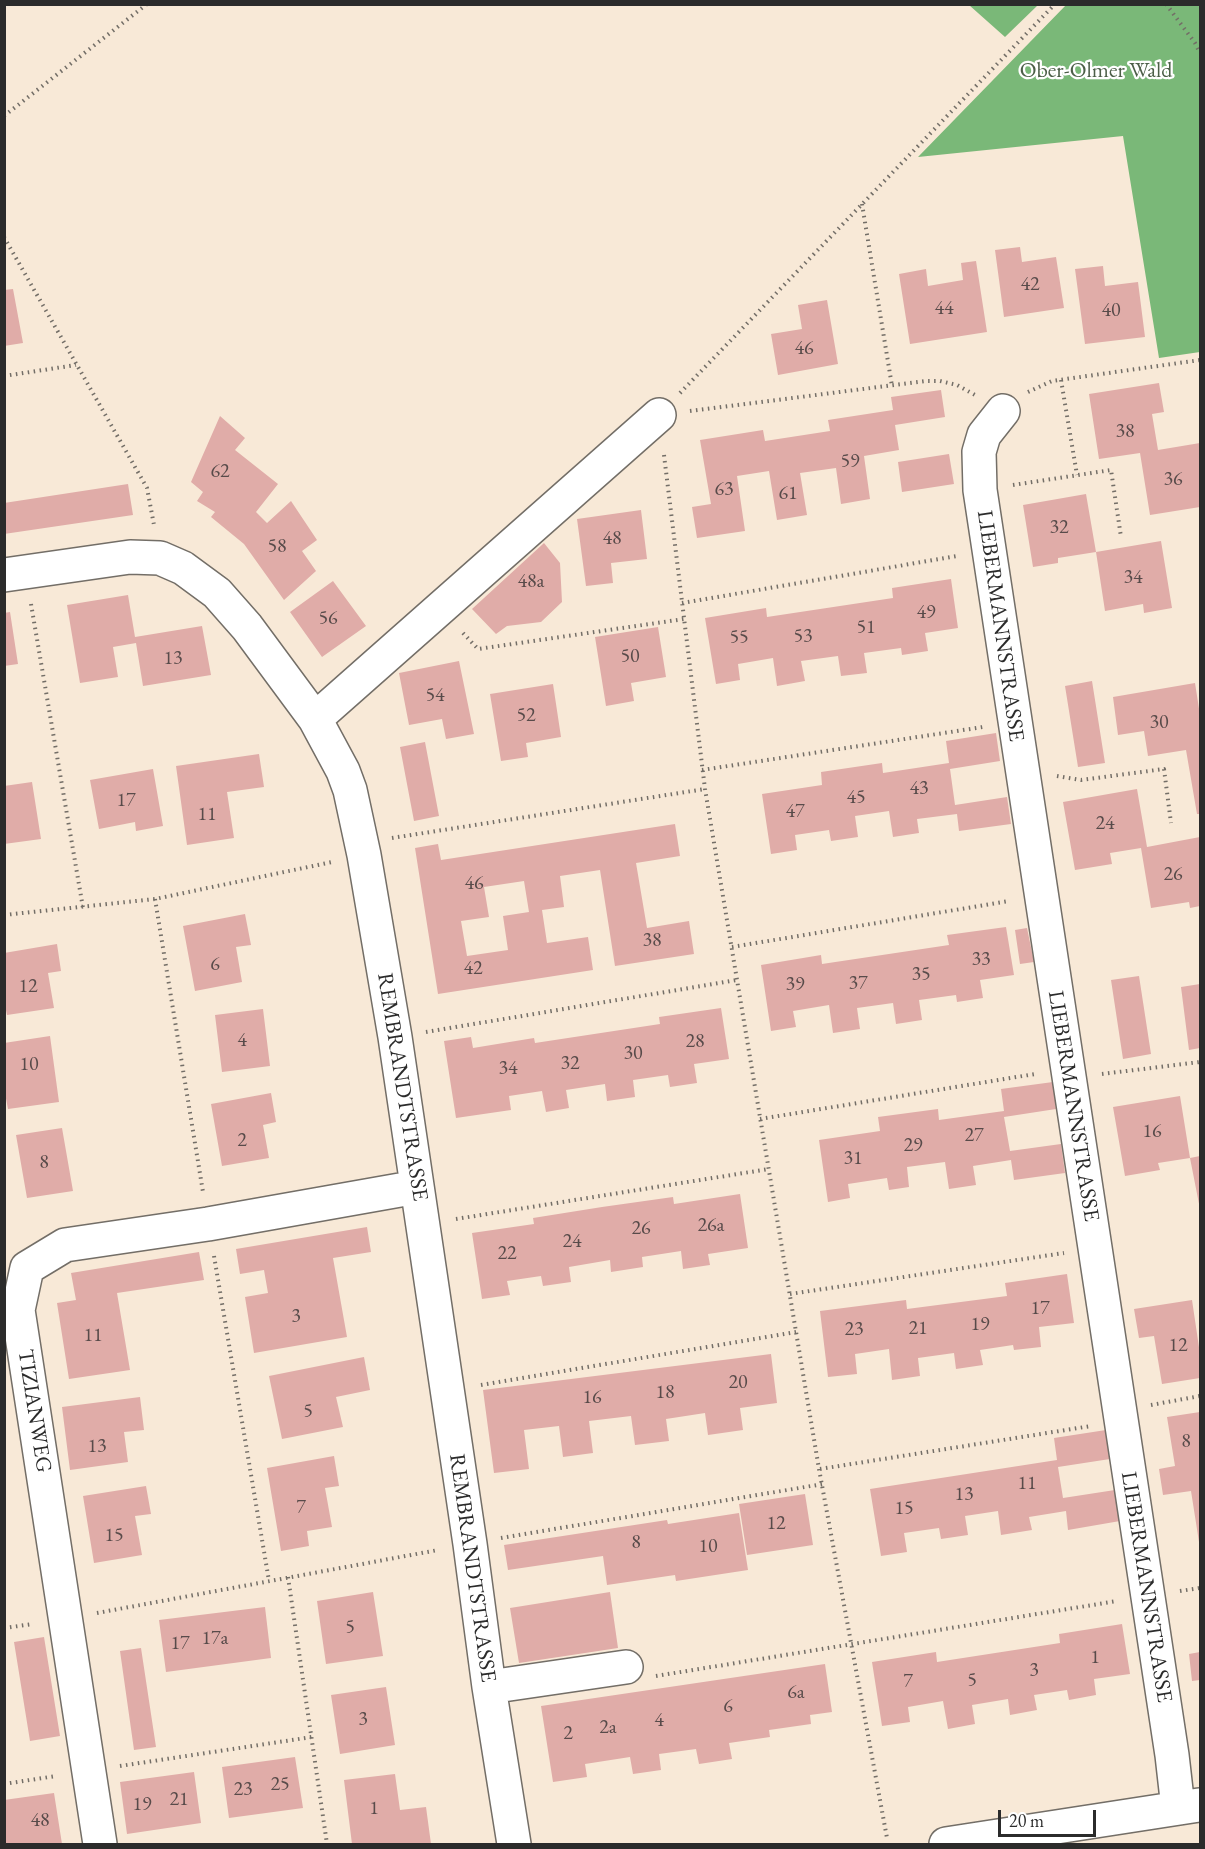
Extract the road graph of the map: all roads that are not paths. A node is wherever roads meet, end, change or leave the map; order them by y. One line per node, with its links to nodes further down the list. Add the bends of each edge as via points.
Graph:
1 (1003, 411): 8 (street, LIEBERMANNSTRASSE, via 984,435 979,452 987,550 1148,1596)
2 (659, 415): 4 (street)
3 (15, 574): 4 (street, REMBRANDTSTRASSE, via 130,557 160,558 183,568 217,593 247,627)
4 (315, 719): 5 (street, REMBRANDTSTRASSE, via 343,771 363,849)
5 (417, 1187): 7 (street, REMBRANDTSTRASSE); 9 (street, TIZIANWEG, via 65,1245 27,1268 18,1310)
6 (626, 1667): 7 (street)
7 (489, 1687): 10 (street, REMBRANDTSTRASSE)
8 (1189, 1806): 11 (street)
9 (100, 1845)
10 (514, 1845)
11 (946, 1845)

